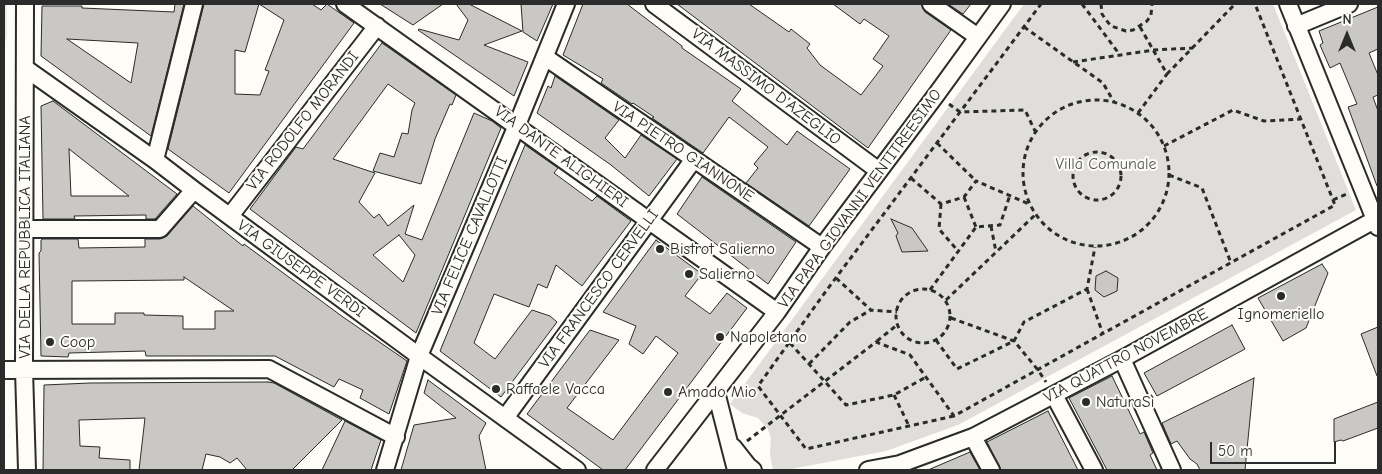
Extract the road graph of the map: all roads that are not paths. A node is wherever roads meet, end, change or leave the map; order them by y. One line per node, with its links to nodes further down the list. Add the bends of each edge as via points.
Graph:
1 (25, 4): 14 (street, VIA DELLA REPUBBLICA ITALIANA)
2 (194, 4): 17 (street)
3 (345, 4): 10 (street, VIA DANTE ALIGHIERI)
4 (566, 4): 13 (street, VIA FELICE CAVALLOTTI)
5 (654, 4): 18 (street, VIA MASSIMO D'AZEGLIO)
6 (931, 4): 12 (street)
7 (1002, 4): 12 (street, VIA PAPA GIOVANNI VENTITREESIMO)
8 (1288, 4): 11 (street)
9 (1349, 4): 11 (street)
10 (377, 26): 15 (street, VIA DANTE ALIGHIERI); 20 (street, VIA RODOLFO MORANDI)
11 (1296, 26): 22 (street)
12 (978, 37): 18 (street, VIA PAPA GIOVANNI VENTITREESIMO)
13 (545, 57): 15 (street, VIA FELICE CAVALLOTTI); 16 (street, VIA PIETRO GIANNONE)
14 (25, 68): 17 (street, VIA GIUSEPPE VERDI); 23 (street, VIA DELLA REPUBBLICA ITALIANA)
15 (518, 125): 21 (street, VIA DANTE ALIGHIERI); 26 (street, VIA FELICE CAVALLOTTI)
16 (694, 159): 21 (street, VIA FRANCESCO CERVELLI); 24 (street, VIA PIETRO GIANNONE)
17 (155, 160): 19 (street, VIA GIUSEPPE VERDI)
18 (879, 171): 24 (street, VIA PAPA GIOVANNI VENTITREESIMO)
19 (194, 190): 20 (street, VIA GIUSEPPE VERDI); 23 (street, via 160,229)
20 (230, 216): 26 (street, VIA GIUSEPPE VERDI)
21 (650, 220): 25 (street, VIA DANTE ALIGHIERI); 32 (street, VIA FRANCESCO CERVELLI)
22 (1378, 220): 27 (street, VIA QUATTRO NOVEMBRE)
23 (26, 229): 29 (street, VIA DELLA REPUBBLICA ITALIANA)
24 (822, 247): 25 (street, VIA PAPA GIOVANNI VENTITREESIMO)
25 (777, 312): 30 (street, VIA PAPA GIOVANNI VENTITREESIMO)
26 (419, 356): 32 (street, VIA GIUSEPPE VERDI); 34 (street, VIA FELICE CAVALLOTTI)
27 (1122, 359): 31 (street, VIA QUATTRO NOVEMBRE); 45 (street)
28 (4, 370): 29 (street)
29 (24, 370): 34 (street, via 269,369); 36 (street, VIA DELLA REPUBBLICA ITALIANA)
30 (716, 392): 35 (street); 39 (street, VIA PAPA GIOVANNI VENTITREESIMO)
31 (1054, 395): 33 (street, VIA QUATTRO NOVEMBRE); 44 (street)
32 (505, 418): 38 (street, VIA GIUSEPPE VERDI)
33 (973, 436): 42 (street, VIA QUATTRO NOVEMBRE, via 900,464); 43 (street)
34 (396, 437): 37 (street, VIA FELICE CAVALLOTTI)
35 (732, 446): 40 (street); 41 (street)
36 (27, 470)
37 (385, 470)
38 (576, 470)
39 (655, 470)
40 (736, 470)
41 (753, 470)
42 (868, 470)
43 (991, 470)
44 (1094, 470)
45 (1172, 470)

